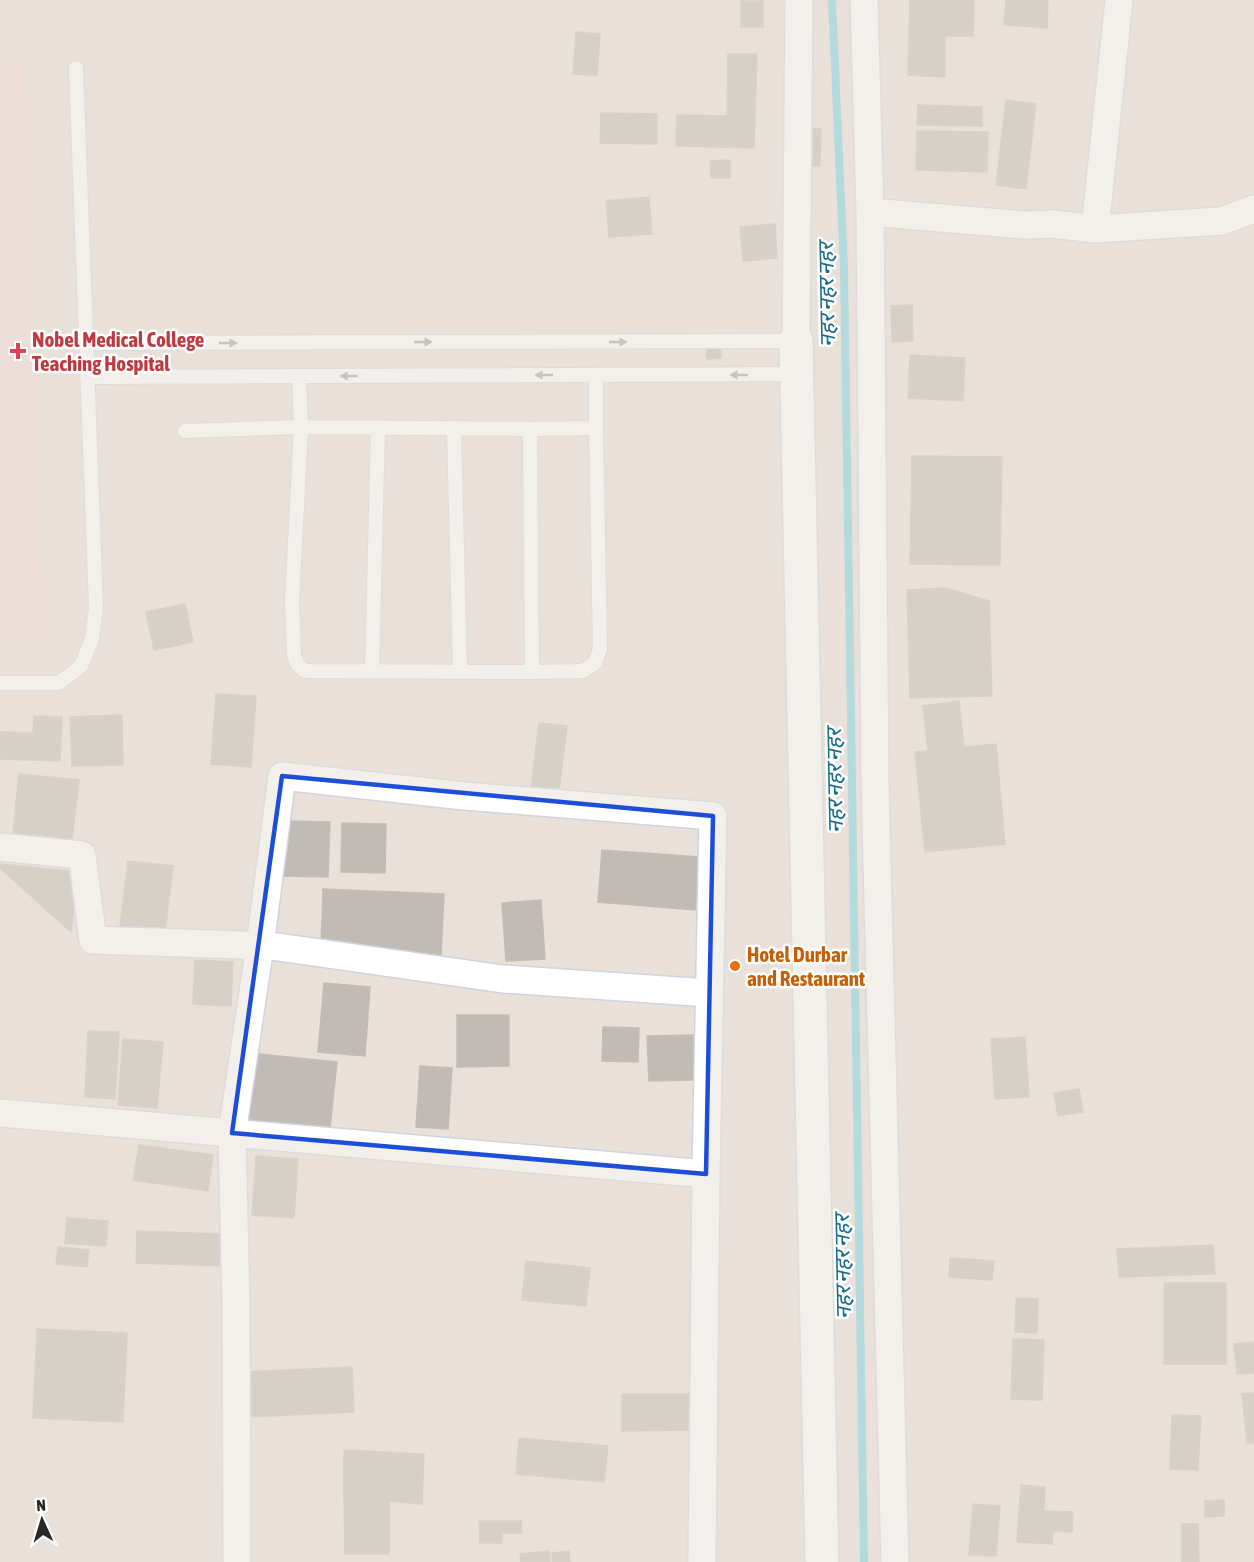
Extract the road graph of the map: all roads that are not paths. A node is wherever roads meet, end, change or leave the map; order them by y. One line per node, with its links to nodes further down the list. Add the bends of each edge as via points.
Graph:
1 (799, 0): 8 (street)
2 (864, 0): 6 (street)
3 (1119, 0): 7 (street)
4 (76, 68): 9 (lane)
5 (1254, 209): 7 (street, via 1222,221)
6 (870, 212): 7 (street); 33 (street, via 875,783)
7 (1095, 229)
8 (796, 341): 9 (lane, one-way to 8); 10 (street)
9 (86, 343): 13 (lane)
10 (798, 374): 11 (lane, one-way to 11); 32 (street)
11 (596, 375): 12 (lane, one-way to 12); 17 (lane)
12 (299, 376): 13 (lane); 14 (lane)
13 (87, 377): 23 (lane, via 96,607 92,639 81,666 59,682)
14 (301, 426): 15 (lane); 19 (lane); 21 (lane, via 292,602 294,656 305,671)
15 (378, 427): 16 (lane); 21 (lane)
16 (454, 428): 18 (lane); 20 (lane)
17 (596, 428): 18 (lane); 22 (lane, via 600,649 595,663 582,671)
18 (530, 429): 22 (lane)
19 (185, 431)
20 (460, 671): 21 (lane); 22 (lane)
21 (372, 672)
22 (532, 672)
23 (0, 683)
24 (0, 847): 25 (street, via 82,855 93,940)
25 (260, 946): 26 (street, via 503,979); 26 (street, via 282,776 464,796 713,816); 28 (street)
26 (710, 993): 29 (street)
27 (0, 1113): 28 (street)
28 (232, 1133): 29 (street); 30 (street)
29 (706, 1173): 31 (street)
30 (237, 1562)
31 (702, 1562)
32 (822, 1562)
33 (895, 1562)

